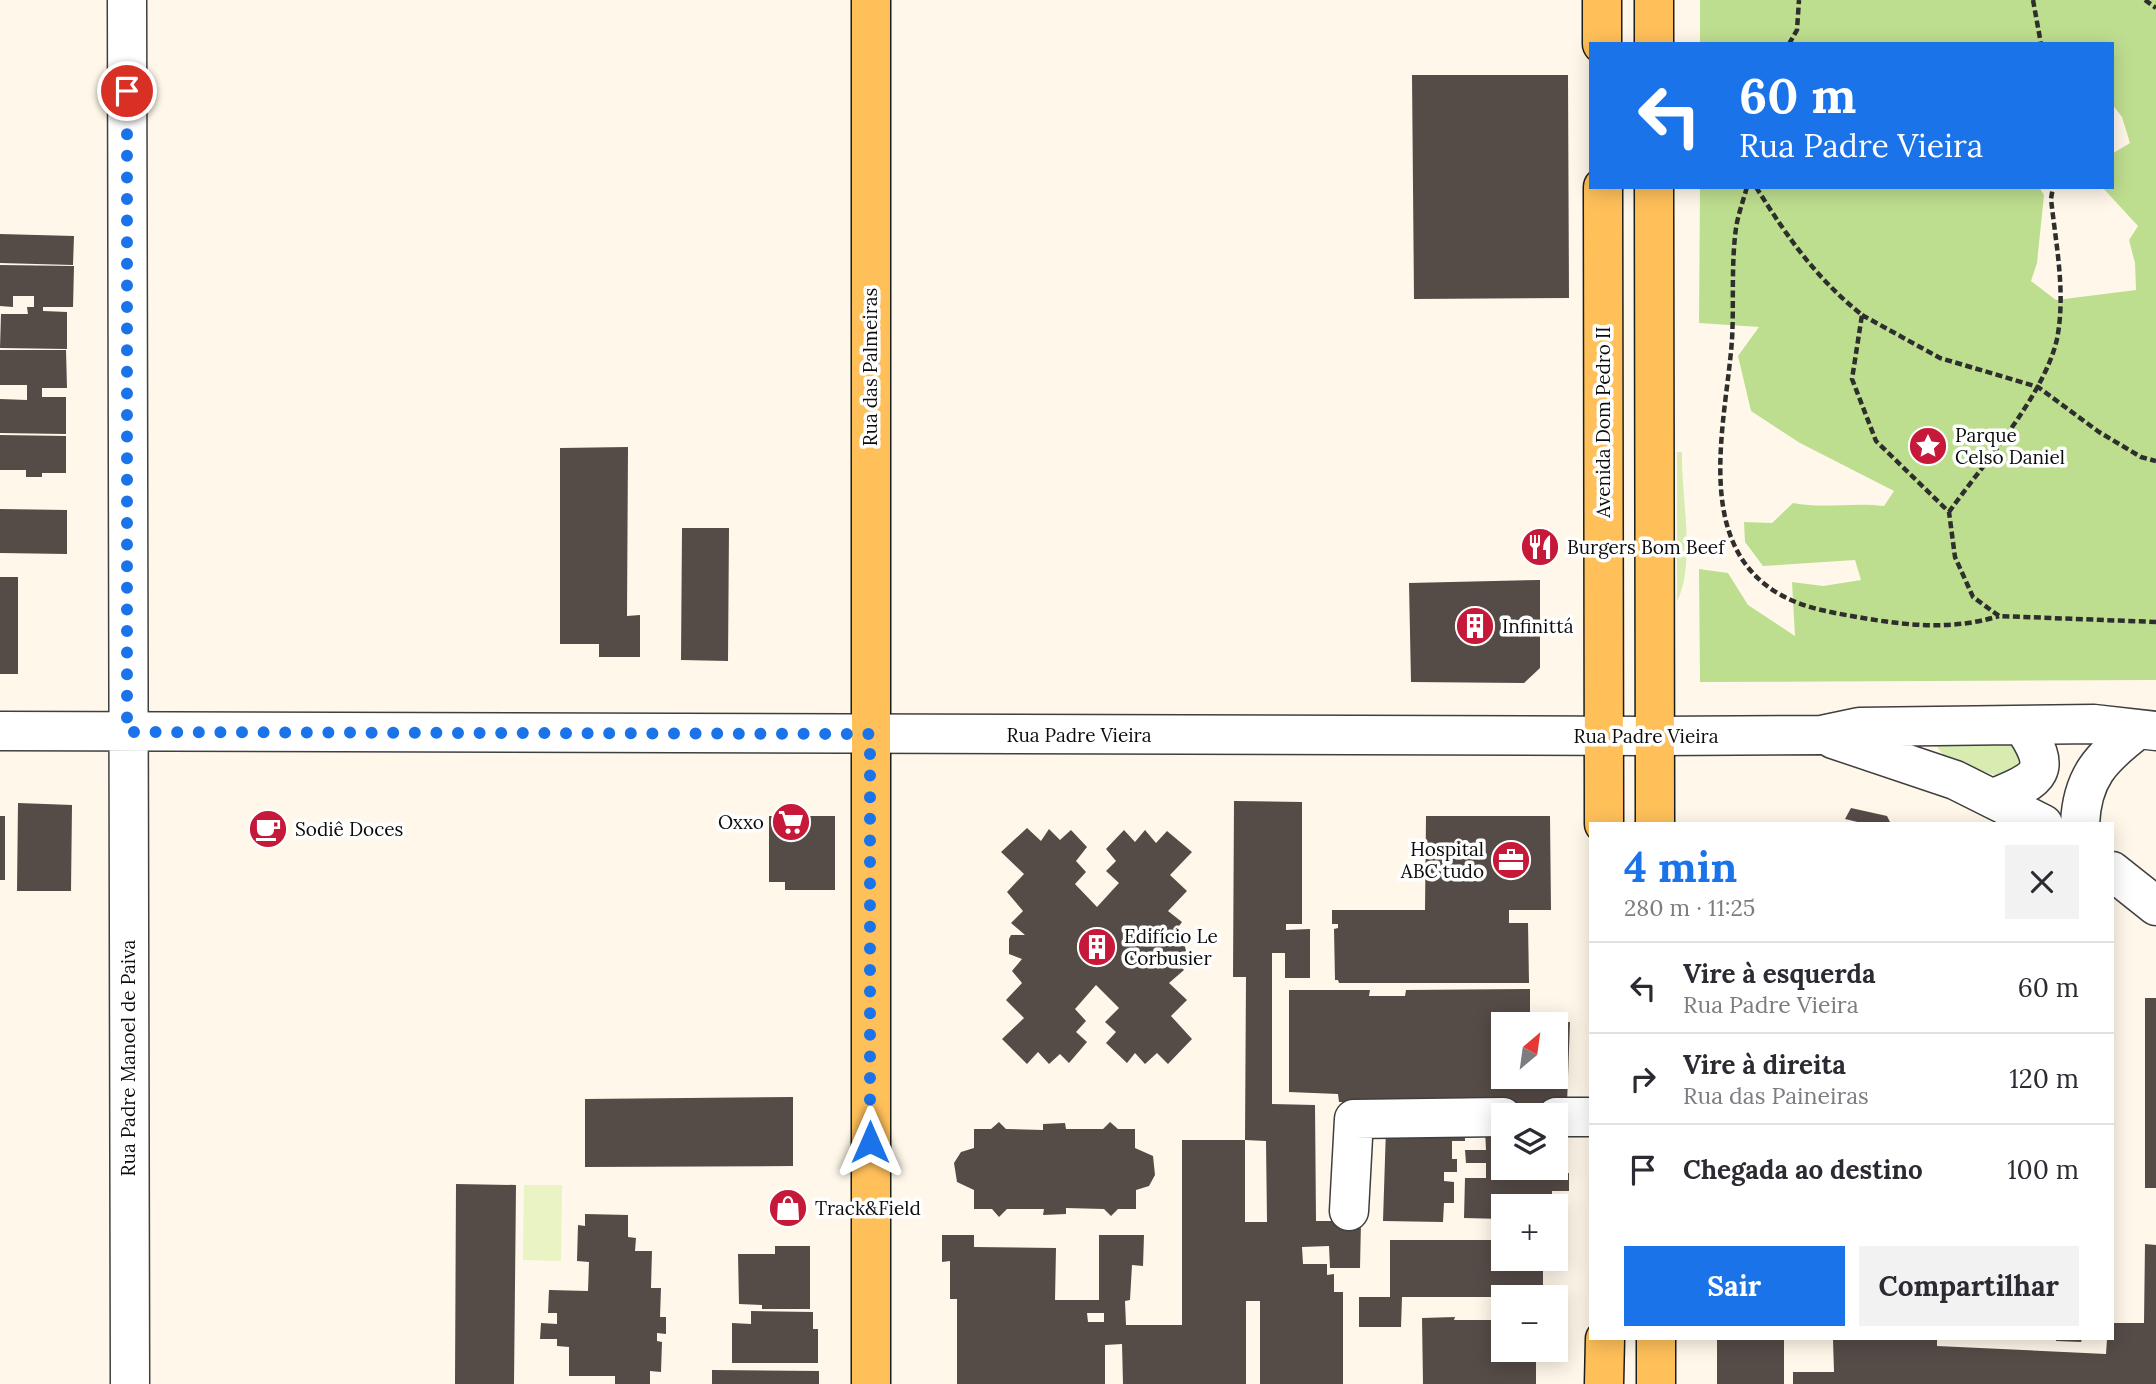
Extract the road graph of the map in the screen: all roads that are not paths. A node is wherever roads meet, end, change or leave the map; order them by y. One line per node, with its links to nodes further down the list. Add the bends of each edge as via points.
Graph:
1 (127, 0): 12 (street, Rua Padre Manoel de Paiva)
2 (870, 0): 13 (main road, Rua das Palmeiras)
3 (1602, 0): 5 (main road)
4 (1654, 0): 6 (main road)
5 (1602, 42)
6 (1654, 42)
7 (1603, 189): 15 (main road, Avenida Dom Pedro II)
8 (1654, 189): 16 (main road)
9 (2022, 725): 11 (street, Rua Padre Vieira, via 2094,724); 14 (street, Rua Padre Vieira, via 1859,727); 17 (street, via 2039,750 2037,773 2022,787)
10 (0, 731): 12 (street, Rua Padre Vieira)
11 (2146, 731): 21 (street, via 2097,764 2085,792)
12 (127, 732): 13 (street, Rua Padre Vieira); 30 (street, Rua Padre Manoel de Paiva)
13 (870, 734): 15 (street, Rua Padre Vieira); 31 (main road, Rua das Palmeiras)
14 (1821, 735): 16 (street, Rua Padre Vieira); 17 (street, via 1912,764)
15 (1604, 736): 16 (street, Rua Padre Vieira); 18 (main road, Avenida Dom Pedro II)
16 (1654, 736): 19 (main road)
17 (1994, 798): 20 (street)
18 (1604, 822)
19 (1655, 822)
20 (2039, 822)
21 (2080, 822)
22 (2114, 873): 23 (street)
23 (2156, 906)
24 (1491, 1117): 27 (street, via 1354,1119)
25 (1568, 1117): 26 (street)
26 (1589, 1117)
27 (1349, 1211)
28 (1605, 1340): 32 (main road)
29 (1656, 1340): 33 (main road)
30 (130, 1384)
31 (871, 1384)
32 (1604, 1384)
33 (1656, 1384)

